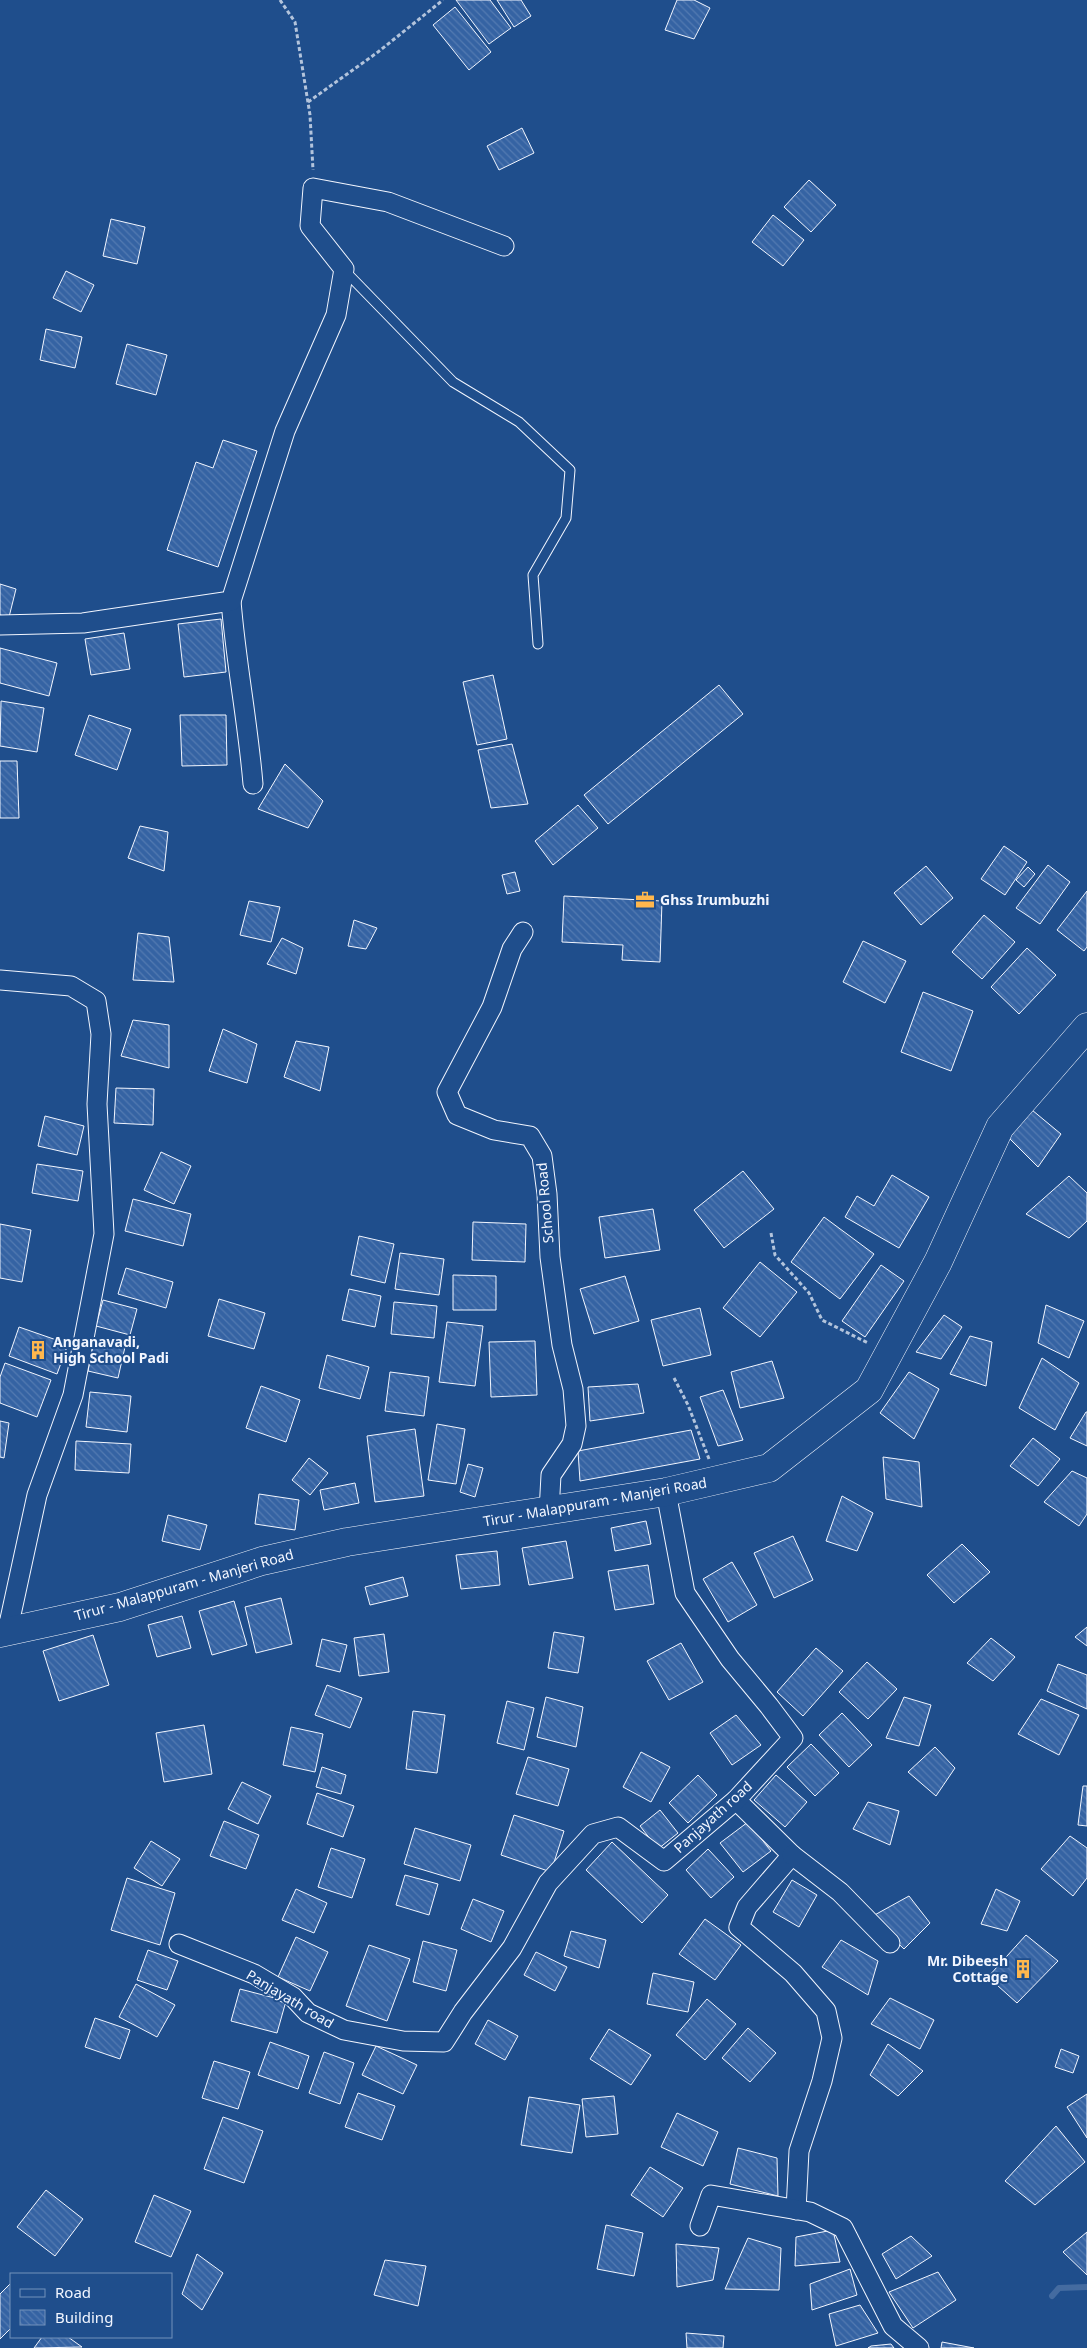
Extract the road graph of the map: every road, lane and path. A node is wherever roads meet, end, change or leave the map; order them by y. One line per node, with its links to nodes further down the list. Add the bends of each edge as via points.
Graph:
1 (280, 0): 3 (path, via 295,22)
2 (443, 0): 3 (path)
3 (308, 102): 4 (path)
4 (313, 188): 5 (street, via 388,202); 6 (street, via 310,226)
5 (504, 246)
6 (344, 269): 7 (street, via 336,315 284,431); 9 (lane, via 453,382 519,422 570,470 566,518 533,575)
7 (231, 601): 8 (street, via 82,623); 10 (street)
8 (0, 625)
9 (538, 644)
10 (253, 784)
11 (522, 932): 19 (street, School Road, via 512,949 492,1007 447,1092 457,1115 494,1130 530,1136 542,1156 550,1257 562,1345 573,1389 576,1426 572,1444 551,1475)
12 (0, 980): 20 (street, via 72,986 96,1001 100,1034 97,1104 104,1234 73,1395 37,1495)
13 (1087, 1027): 15 (main road, Tirur - Malappuram - Manjeri Road, via 1000,1127 938,1262)
14 (771, 1233): 15 (path, via 775,1255 809,1293 822,1320)
15 (888, 1353): 17 (main road, Tirur - Malappuram - Manjeri Road, via 869,1390 769,1468)
16 (674, 1378): 17 (path)
17 (717, 1480): 18 (main road, Tirur - Malappuram - Manjeri Road)
18 (666, 1492): 19 (main road, Tirur - Malappuram - Manjeri Road); 21 (street, Panjayath road, via 685,1593 730,1659 793,1738)
19 (549, 1512): 20 (main road, Tirur - Malappuram - Manjeri Road, via 347,1542 262,1560 120,1607)
20 (3, 1633)
21 (736, 1800): 22 (street); 24 (street, Panjayath road, via 664,1861 618,1826 593,1834 548,1883 512,1948 444,2042 403,2041 344,2030 308,2013 293,1997 254,1974)
22 (792, 1855): 23 (street, via 840,1892); 25 (street, via 747,1907 739,1927 793,1973 826,2011 832,2038 799,2151)
23 (890, 1943)
24 (179, 1944)
25 (796, 2210): 26 (street, via 711,2195); 27 (street, via 810,2212 843,2228 893,2326)
26 (700, 2226)
27 (919, 2348)

